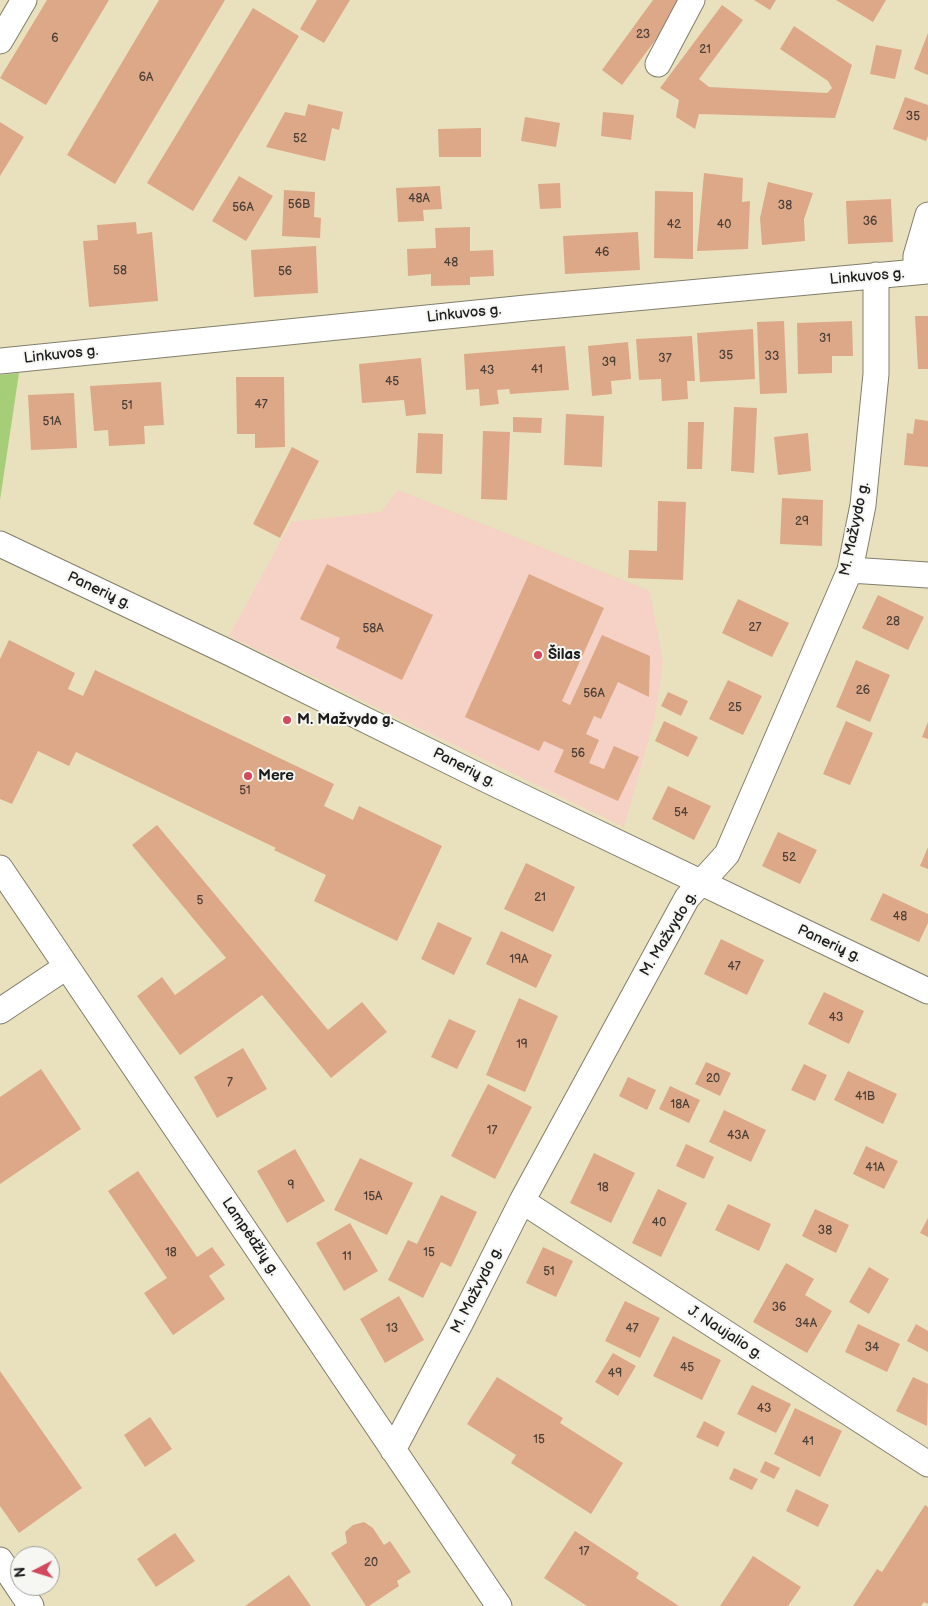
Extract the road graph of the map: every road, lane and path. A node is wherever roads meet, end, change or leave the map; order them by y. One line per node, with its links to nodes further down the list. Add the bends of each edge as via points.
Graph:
1 (24, 0): 3 (street)
2 (692, 0): 4 (street)
3 (0, 41)
4 (658, 64)
5 (928, 215): 6 (street, via 916,256)
6 (922, 272): 7 (street, Linkuvos g.)
7 (876, 276): 8 (street, Linkuvos g.); 10 (street, M. Mažvydo g., via 876,374 863,505)
8 (0, 361)
9 (0, 544): 13 (street, Panerių g.)
10 (850, 570): 11 (street); 13 (street, M. Mažvydo g., via 727,854)
11 (928, 576)
12 (0, 868): 14 (street, Lampėdžių g.)
13 (701, 883): 15 (street, Panerių g.); 17 (street, M. Mažvydo g., via 687,898)
14 (66, 967): 16 (street); 18 (street, Lampėdžių g.)
15 (928, 991)
16 (0, 1011)
17 (522, 1201): 18 (street, M. Mažvydo g.); 19 (street, J. Naujalio g.)
18 (393, 1450): 22 (street, Lampėdžių g.)
19 (928, 1464)
20 (0, 1560): 21 (street)
21 (31, 1606)
22 (499, 1606)

